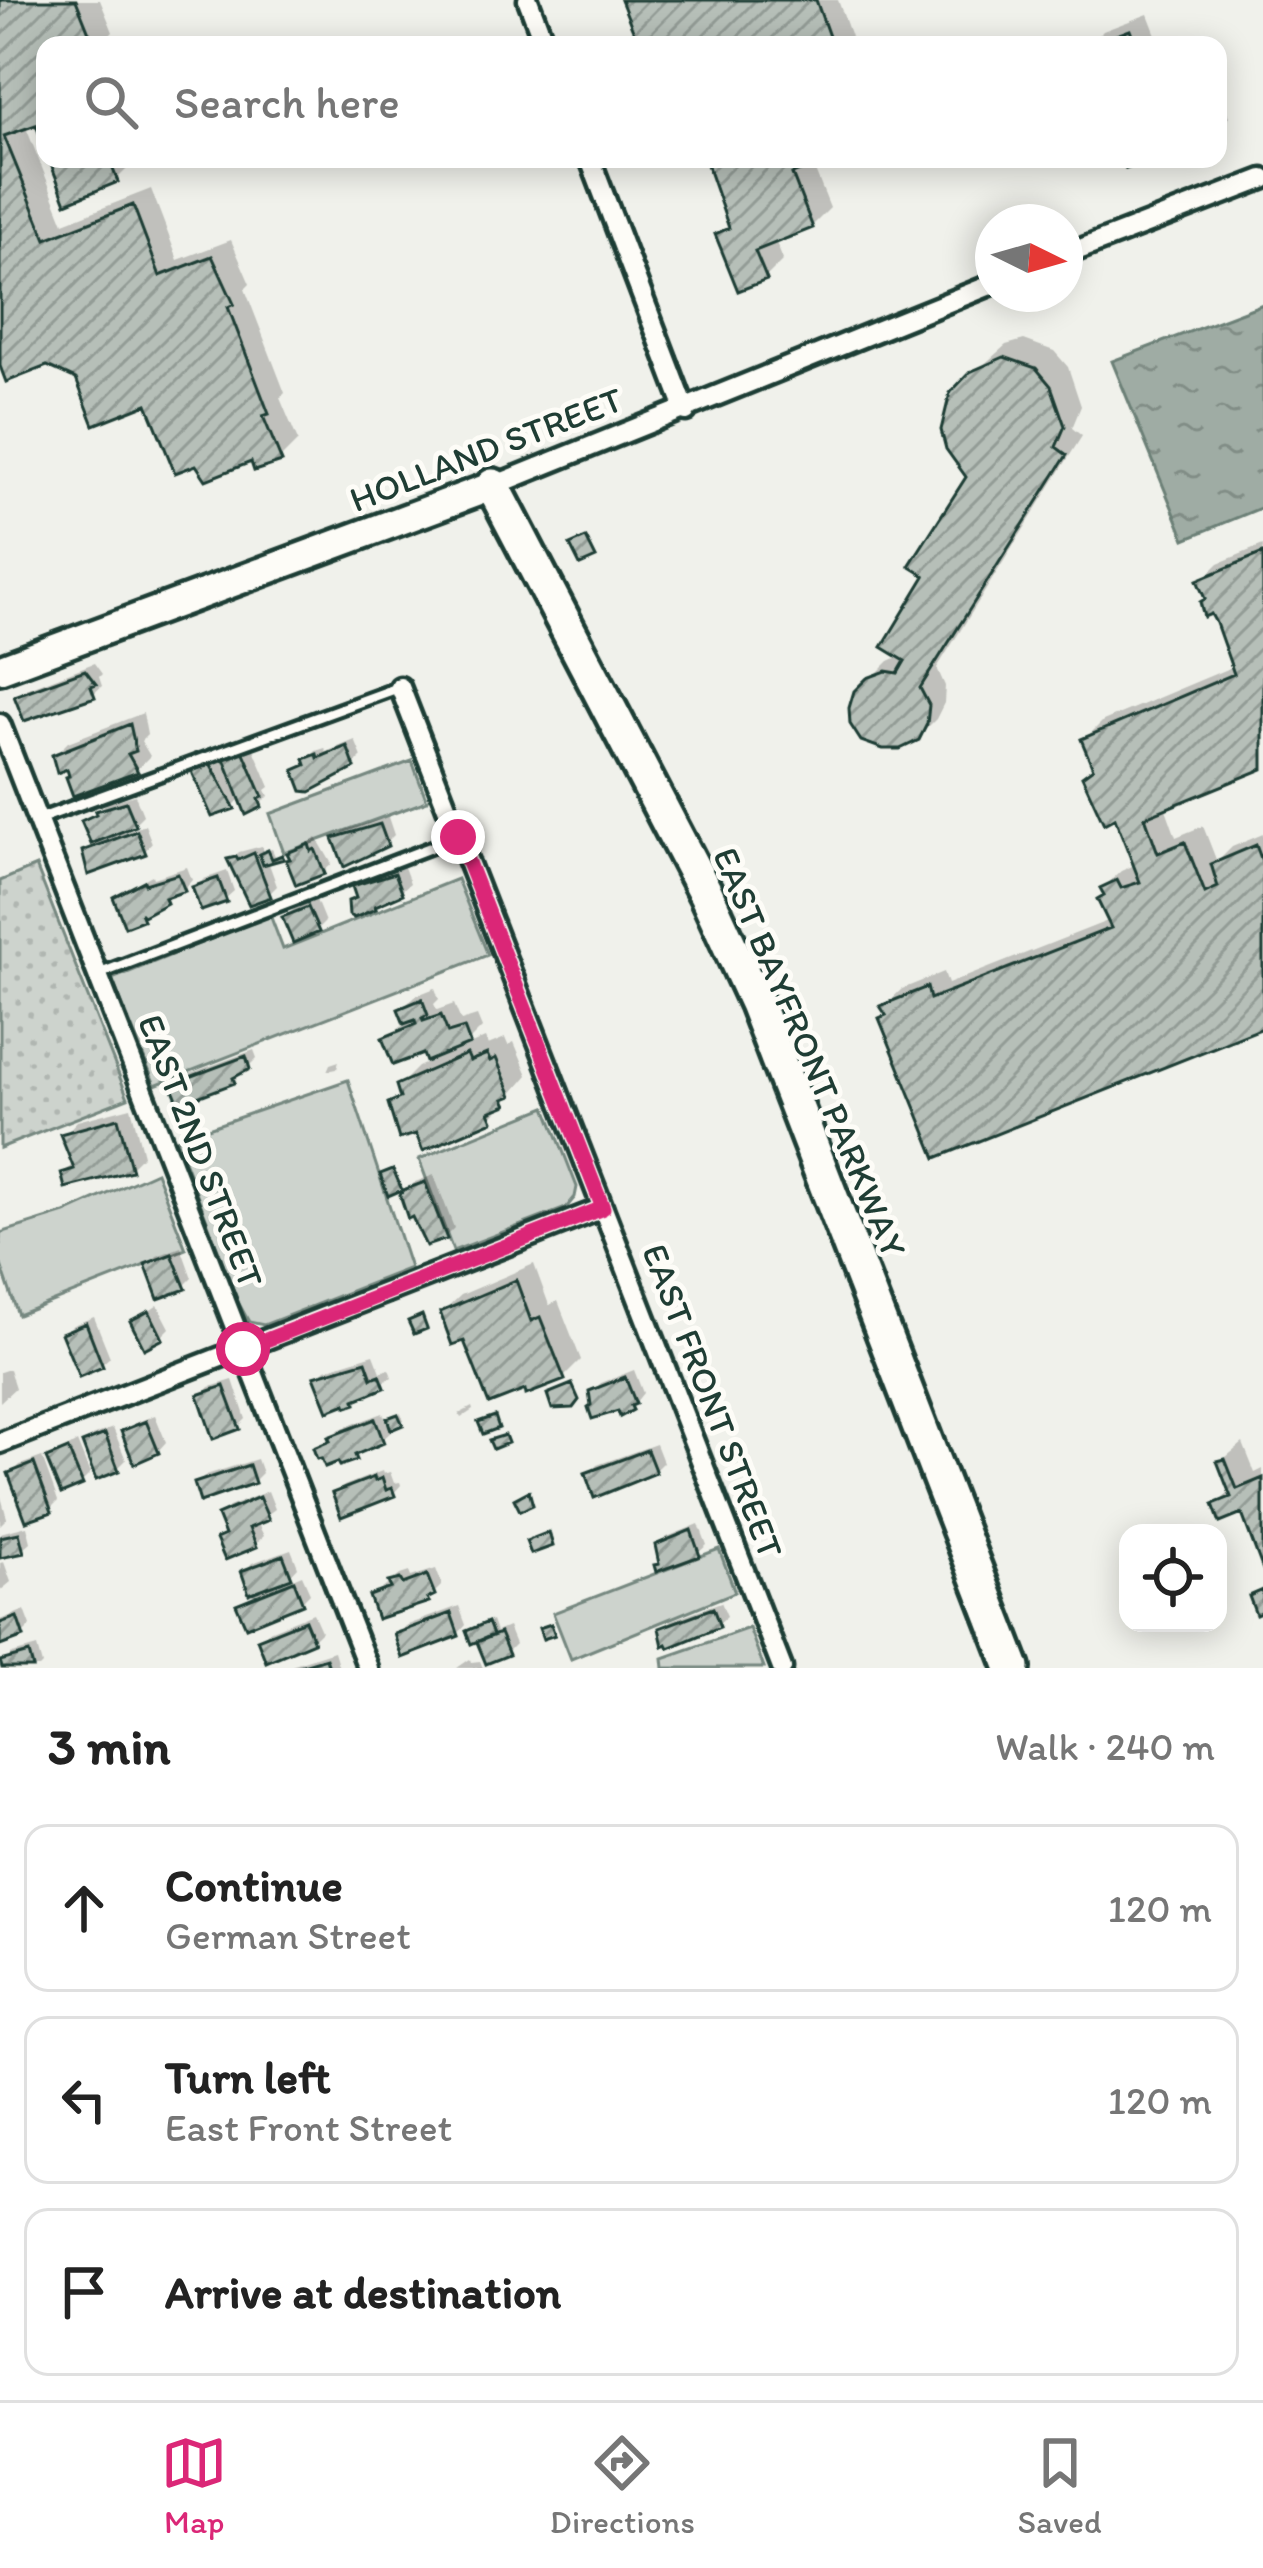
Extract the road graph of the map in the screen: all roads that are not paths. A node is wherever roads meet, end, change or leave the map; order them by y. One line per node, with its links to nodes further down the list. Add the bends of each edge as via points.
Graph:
1 (527, 0): 2 (street)
2 (541, 36)
3 (593, 168): 7 (street)
4 (1263, 179): 5 (street)
5 (1083, 248)
6 (975, 291): 7 (street, HOLLAND STREET)
7 (686, 411): 8 (street, HOLLAND STREET)
8 (493, 486): 9 (street, HOLLAND STREET); 20 (highway, EAST BAYFRONT PARKWAY, via 756,1003)
9 (0, 669)
10 (400, 687): 12 (lane); 13 (street, EAST FRONT STREET)
11 (0, 724): 12 (street, EAST 2ND STREET)
12 (37, 820): 14 (street, EAST 2ND STREET)
13 (458, 837): 14 (lane); 15 (street, EAST FRONT STREET)
14 (98, 975): 16 (street, EAST 2ND STREET)
15 (603, 1208): 16 (street); 19 (street, EAST FRONT STREET)
16 (243, 1349): 17 (street); 18 (street, EAST 2ND STREET)
17 (0, 1443)
18 (368, 1668)
19 (782, 1668)
20 (1013, 1668)

